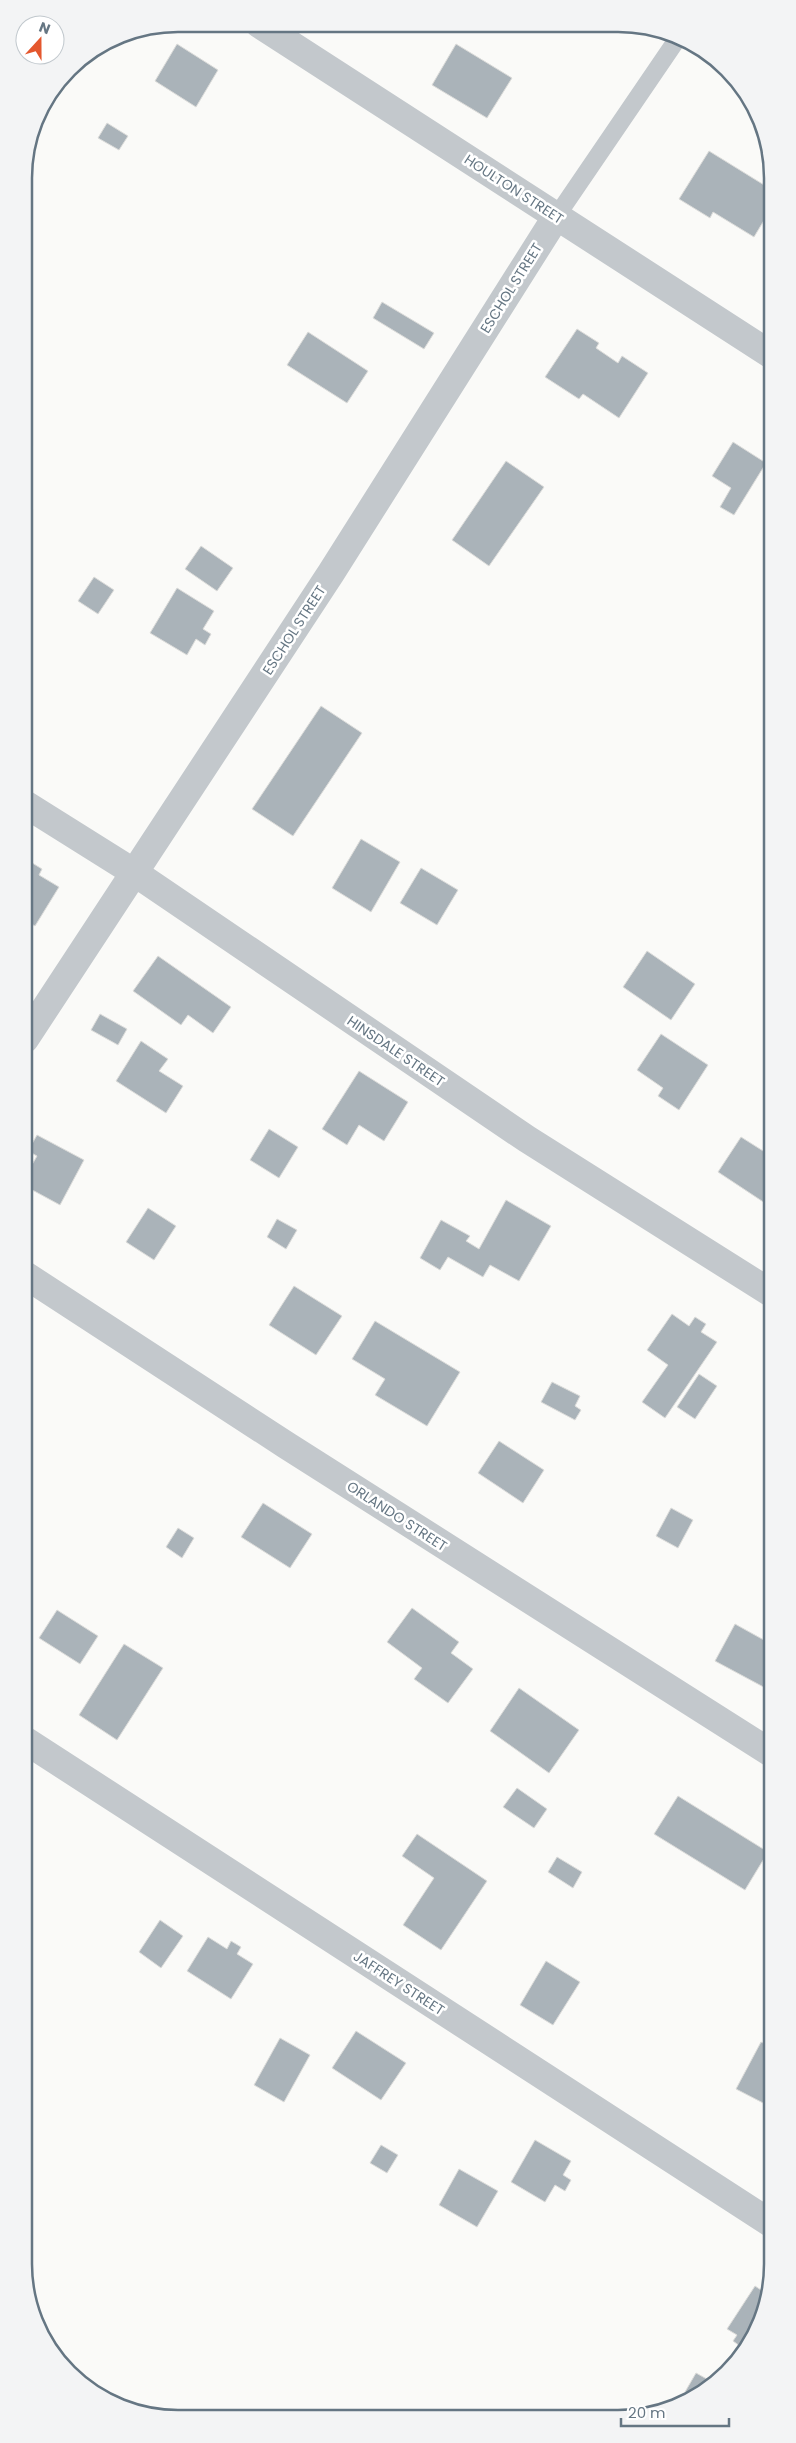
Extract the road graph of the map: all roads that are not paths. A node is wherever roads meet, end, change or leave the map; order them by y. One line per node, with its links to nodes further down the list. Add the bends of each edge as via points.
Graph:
1 (271, 32): 3 (street, HOULTON STREET)
2 (674, 44): 3 (lane)
3 (556, 216): 4 (street, HOULTON STREET); 6 (street, ESCHOL STREET, via 331,573)
4 (764, 350)
5 (33, 809): 6 (street, HINSDALE STREET)
6 (135, 873): 7 (street, ESCHOL STREET); 9 (street, HINSDALE STREET, via 527,1139)
7 (33, 1028)
8 (32, 1280): 11 (street, ORLANDO STREET)
9 (763, 1288)
10 (32, 1745): 12 (street, JAFFREY STREET)
11 (763, 1748)
12 (763, 2218)

